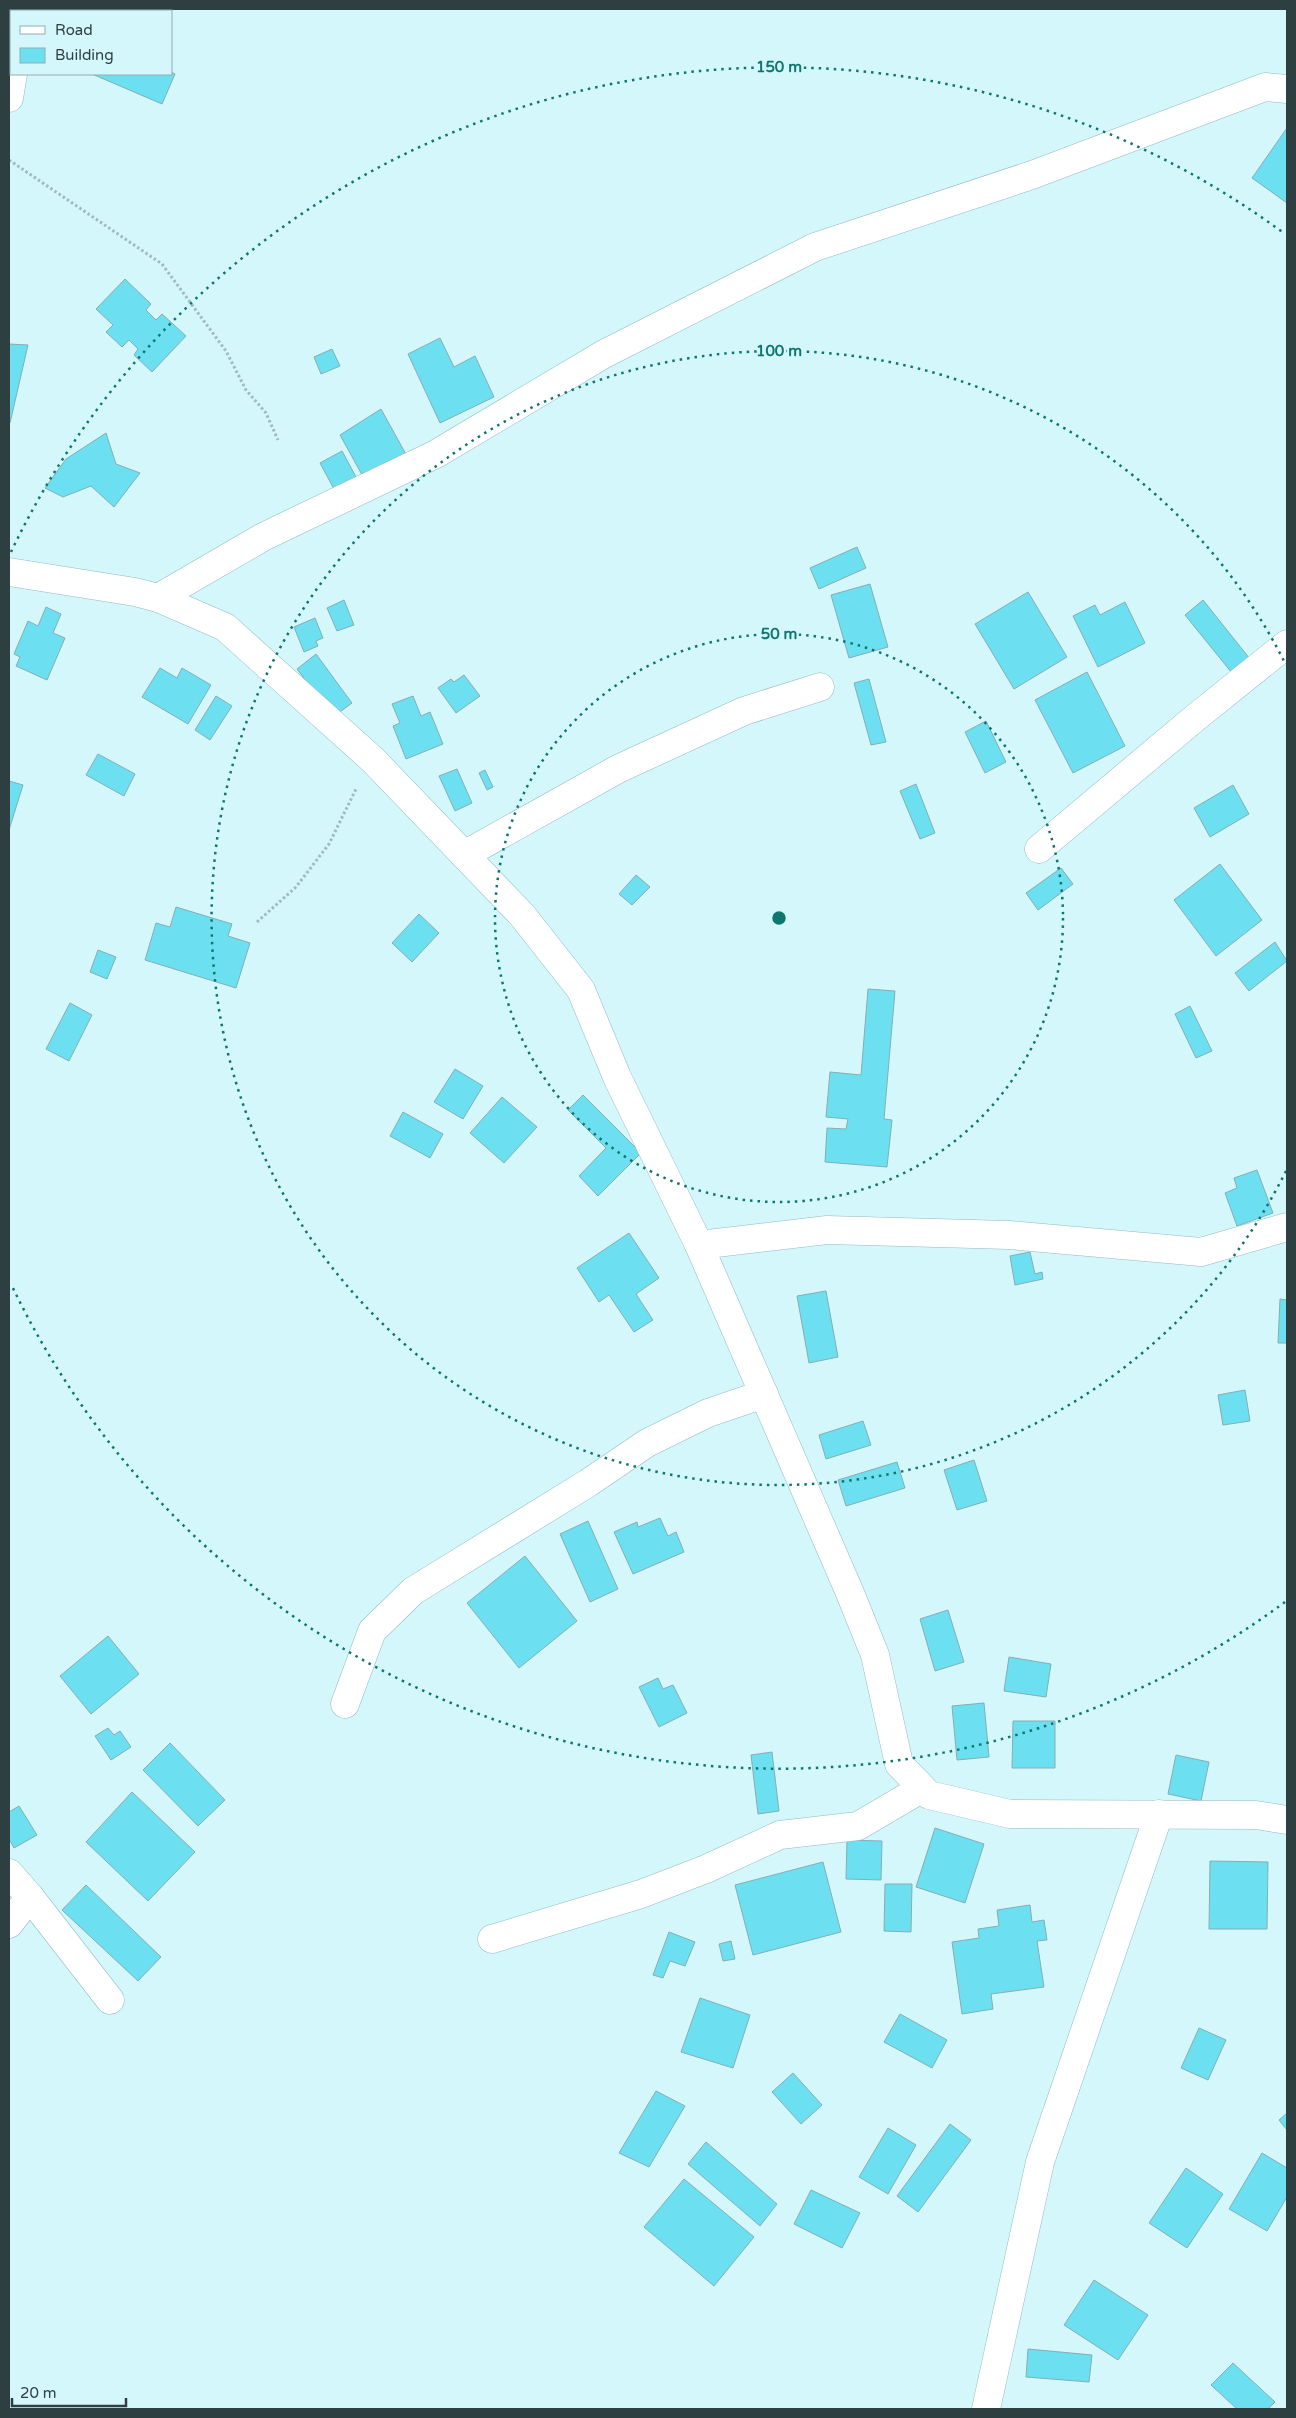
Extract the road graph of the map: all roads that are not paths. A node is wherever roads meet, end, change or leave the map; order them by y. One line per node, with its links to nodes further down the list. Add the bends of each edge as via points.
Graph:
1 (13, 75): 3 (street)
2 (1287, 89): 5 (street, via 1264,86 1032,175 815,247 604,354 436,454 263,537)
3 (9, 98)
4 (9, 572): 5 (street)
5 (158, 598): 9 (street, via 225,627 373,760)
6 (1287, 644): 8 (street)
7 (820, 687): 9 (street, via 744,711 618,770)
8 (1039, 849)
9 (464, 855): 11 (street, via 522,915 580,990 616,1076)
10 (1287, 1227): 11 (street, via 1201,1252 1009,1235 827,1230)
11 (699, 1245): 12 (street)
12 (764, 1394): 13 (street, via 708,1413 647,1443 413,1590 372,1631); 14 (street, via 875,1655 899,1764)
13 (345, 1704)
14 (921, 1789): 15 (street, via 928,1795 1010,1814); 20 (street, via 858,1826 780,1835 641,1894)
15 (1159, 1814): 16 (street, via 1256,1815); 22 (street, via 1040,2162)
16 (1287, 1820)
17 (9, 1873): 18 (street)
18 (30, 1897): 19 (street); 21 (street)
19 (9, 1924)
20 (492, 1939)
21 (110, 2000)
22 (986, 2409)

